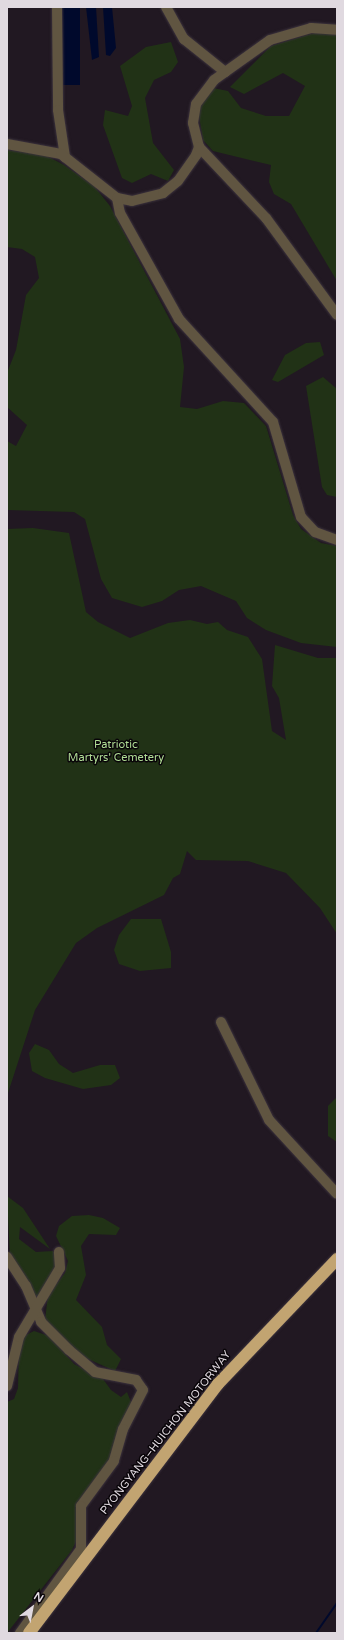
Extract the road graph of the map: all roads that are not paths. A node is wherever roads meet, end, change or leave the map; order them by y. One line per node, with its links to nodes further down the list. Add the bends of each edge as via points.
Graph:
1 (57, 7): 7 (street, via 58,110)
2 (166, 7): 4 (street, via 184,39)
3 (337, 30): 4 (street, via 311,28 289,32 260,46)
4 (225, 72): 6 (street, via 205,89 196,104 193,123)
5 (7, 144): 7 (street, via 48,149)
6 (199, 147): 8 (street, via 189,167 163,193 132,201); 9 (street, via 266,218)
7 (65, 157): 8 (street)
8 (117, 198): 10 (street, via 120,213 179,319 272,422 301,517 315,532)
9 (337, 315)
10 (337, 540)
11 (222, 1022): 12 (street, via 269,1120)
12 (337, 1194)
13 (59, 1252): 17 (street, via 60,1268)
14 (7, 1256): 17 (street, via 26,1286)
15 (337, 1259): 20 (highway, PYONGYANG–HUICHON MOTORWAY, via 218,1384)
16 (337, 1269): 21 (highway, PYONGYANG–HUICHON MOTORWAY, via 233,1375)
17 (34, 1310): 18 (street, via 19,1337); 19 (street, via 41,1322 78,1359 102,1375 136,1380 143,1390 123,1429 114,1461 80,1506 80,1549)
18 (7, 1386)
19 (20, 1633)
20 (28, 1633)
21 (37, 1633)

